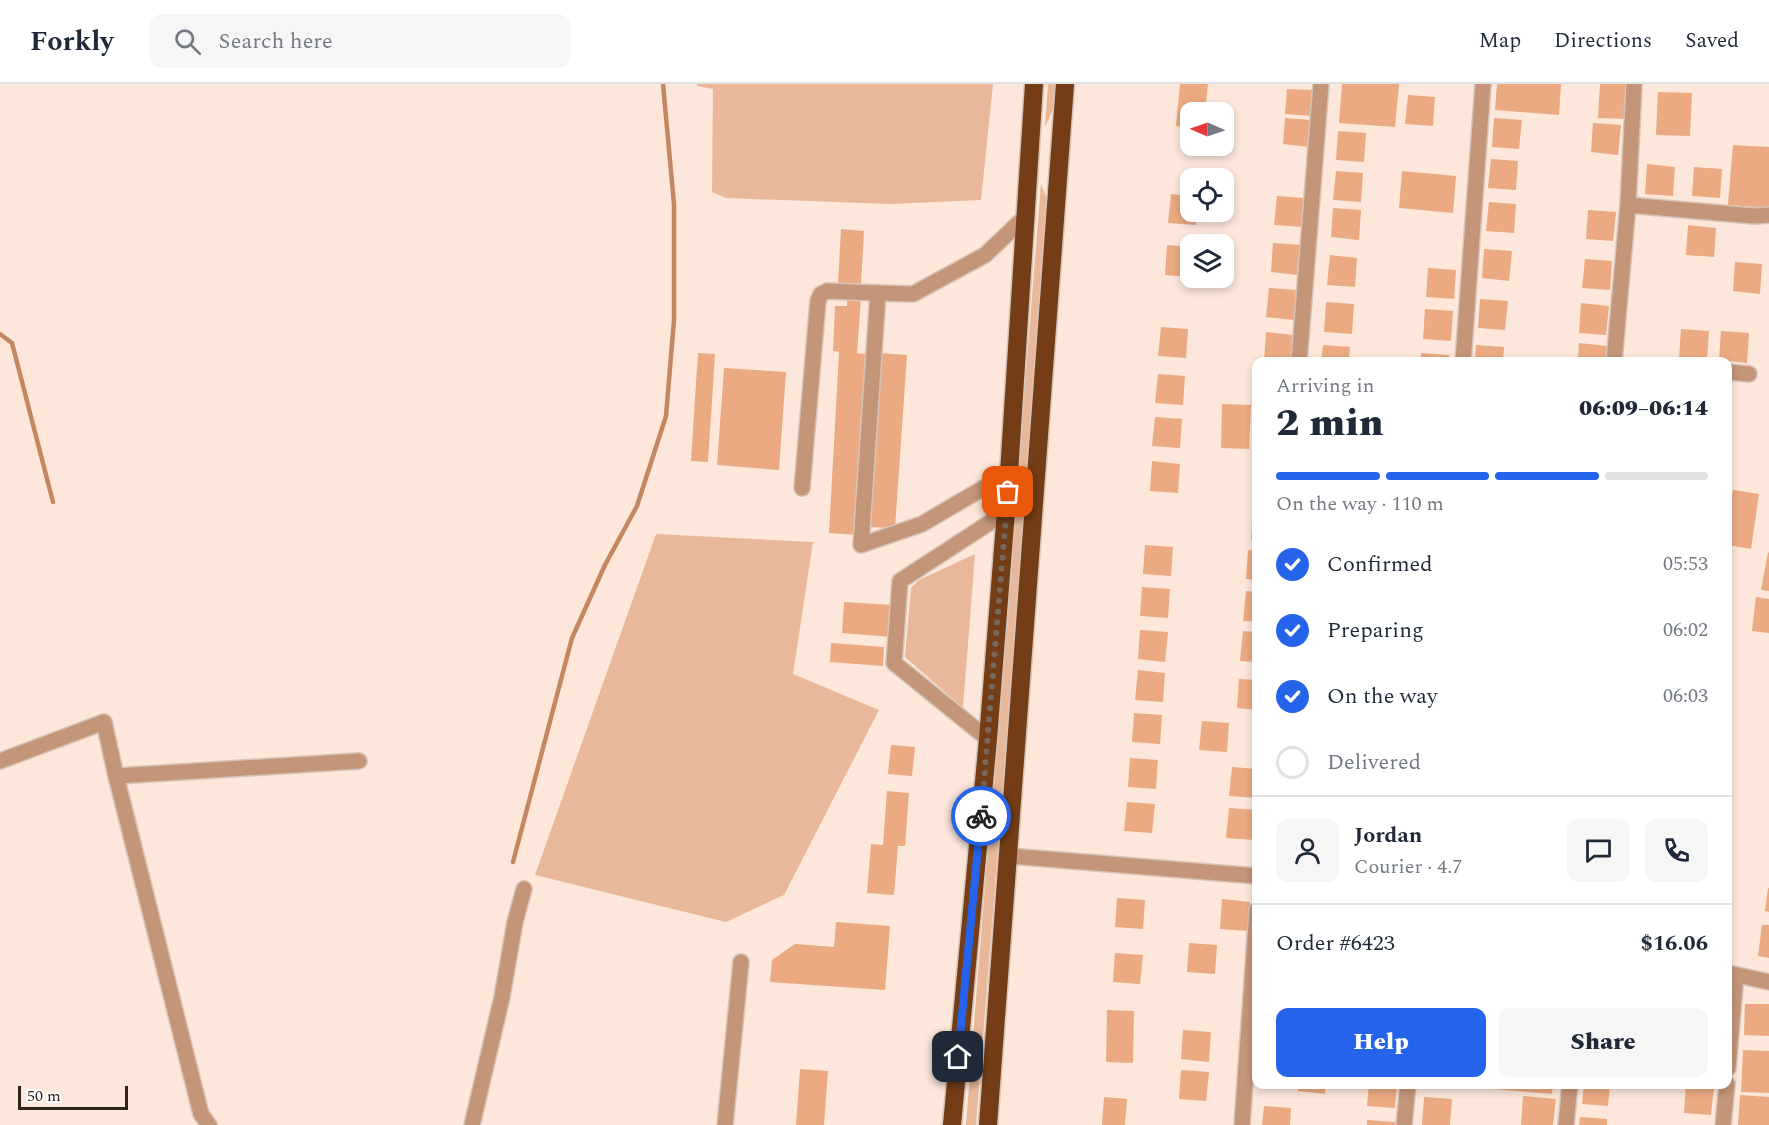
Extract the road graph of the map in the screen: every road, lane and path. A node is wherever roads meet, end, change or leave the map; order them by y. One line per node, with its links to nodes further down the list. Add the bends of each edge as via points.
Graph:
1 (1034, 84): 6 (highway)
2 (1065, 84): 7 (highway)
3 (1321, 84): 12 (street)
4 (1483, 84): 13 (street)
5 (1634, 84): 8 (street)
6 (1029, 149): 7 (highway); 10 (highway)
7 (1060, 151): 24 (highway)
8 (1628, 205): 9 (street); 14 (street)
9 (1769, 215)
10 (1025, 217): 11 (street, via 985,255 913,294); 17 (highway)
11 (878, 293): 17 (street, via 861,545 922,525); 18 (street, via 827,291 818,301)
12 (1299, 357)
13 (1463, 357)
14 (1614, 357)
15 (1732, 372): 16 (street)
16 (1749, 374)
17 (1009, 473): 19 (highway)
18 (802, 488)
19 (1006, 512): 20 (highway); 20 (street, via 900,581 894,663)
20 (988, 739): 37 (highway)
21 (0, 761): 23 (street, via 104,722)
22 (359, 761): 23 (street)
23 (116, 776): 34 (street, via 201,1114)
24 (1009, 856): 25 (street); 38 (highway)
25 (1252, 876)
26 (524, 890): 35 (street)
27 (741, 962): 36 (street)
28 (1732, 974): 30 (street)
29 (1252, 982): 39 (street)
30 (1769, 982)
31 (1408, 1089): 40 (street)
32 (1570, 1089): 41 (street)
33 (1726, 1089): 42 (street)
34 (209, 1125)
35 (472, 1125)
36 (725, 1125)
37 (952, 1125)
38 (988, 1125)
39 (1242, 1125)
40 (1404, 1125)
41 (1566, 1125)
42 (1723, 1125)

